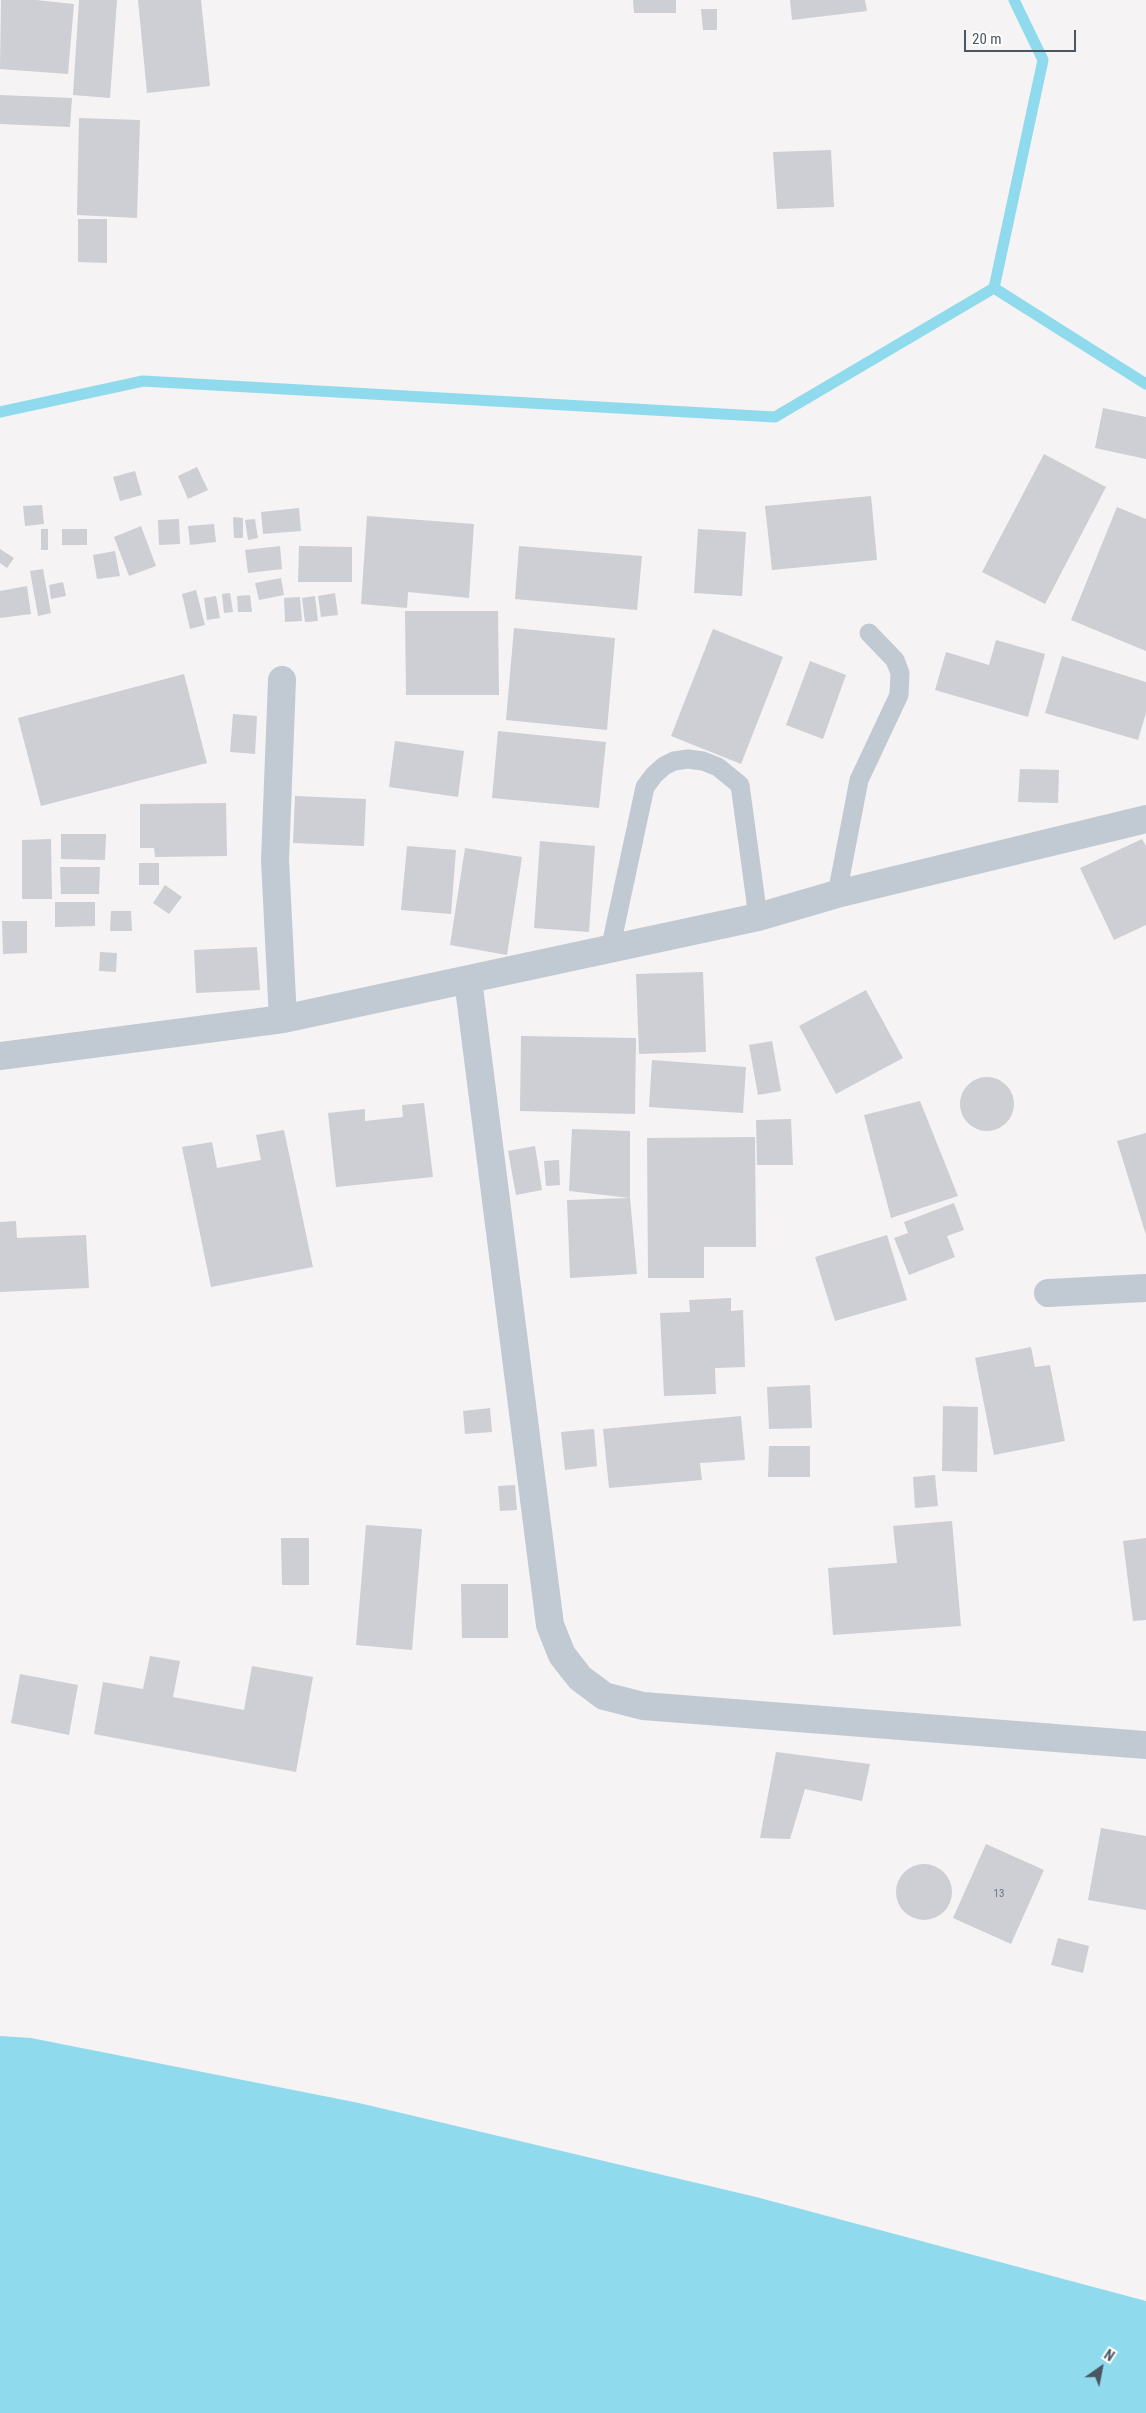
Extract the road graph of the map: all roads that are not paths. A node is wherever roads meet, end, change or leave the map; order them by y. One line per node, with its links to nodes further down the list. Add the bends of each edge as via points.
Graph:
1 (869, 633): 4 (lane, via 895,660 900,673 899,695 859,780)
2 (282, 680): 8 (street, via 275,860)
3 (1146, 820): 4 (street)
4 (837, 894): 5 (street)
5 (758, 917): 6 (street); 6 (lane, via 740,785 718,767 703,761 674,761 659,770 645,787)
6 (610, 950): 7 (street)
7 (468, 980): 8 (street); 12 (street, via 550,1625 562,1655 580,1678 604,1696 643,1706)
8 (283, 1019): 9 (street)
9 (0, 1056)
10 (1146, 1288): 11 (street)
11 (1048, 1294)
12 (1146, 1745)

